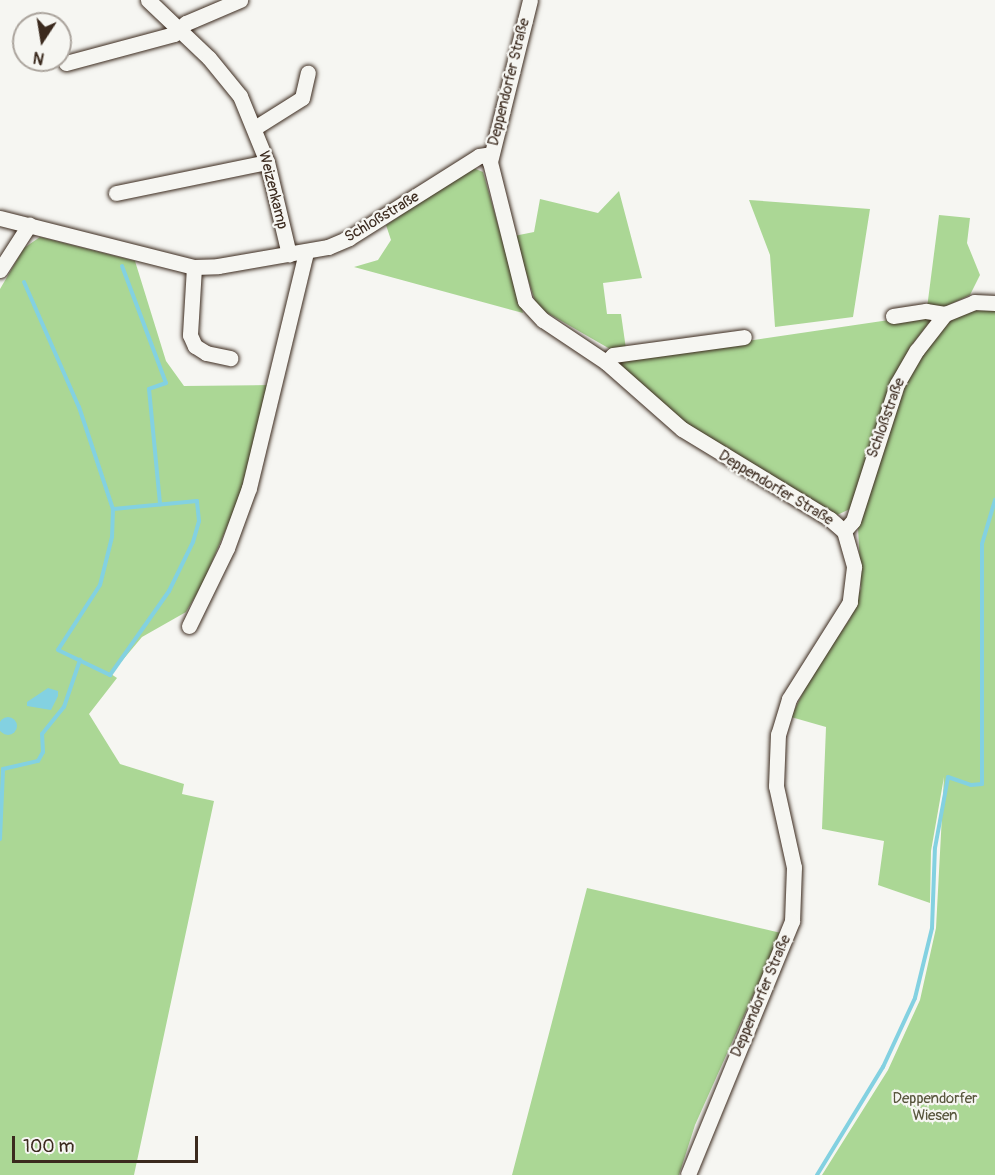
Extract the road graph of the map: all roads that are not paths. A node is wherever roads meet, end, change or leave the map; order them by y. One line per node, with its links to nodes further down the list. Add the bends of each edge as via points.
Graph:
1 (148, 0): 4 (street, Weizenkamp)
2 (240, 0): 4 (street)
3 (530, 0): 8 (street, Deppendorfer Straße)
4 (180, 29): 5 (street, via 174,34); 7 (street, Weizenkamp, via 240,96)
5 (72, 61)
6 (308, 73): 7 (street, via 302,98)
7 (256, 127): 9 (street, Weizenkamp)
8 (491, 154): 13 (street, Schloßstraße, via 479,156 349,238); 22 (street, Deppendorfer Straße, via 492,182 525,301 543,320)
9 (267, 162): 10 (street); 14 (street, Weizenkamp)
10 (117, 193)
11 (0, 218): 12 (street, Schloßstraße)
12 (29, 225): 15 (street, Schloßstraße); 16 (street)
13 (306, 252): 14 (street, Schloßstraße); 24 (street, via 249,488 227,548)
14 (289, 254): 15 (street, Schloßstraße)
15 (194, 267): 21 (street, via 190,335 195,346 206,353)
16 (0, 270)
17 (995, 303): 18 (street, Schloßstraße, via 974,302)
18 (945, 314): 19 (street, Schloßstraße, via 926,311); 23 (street, Schloßstraße, via 929,331 897,384 853,521)
19 (893, 316)
20 (744, 337): 22 (street, via 613,355)
21 (230, 358)
22 (606, 362): 23 (street, Deppendorfer Straße, via 682,429)
23 (844, 531): 25 (street, Deppendorfer Straße, via 854,567 850,602 789,699 778,734 776,786 794,867 792,921)
24 (189, 626)
25 (688, 1175)

